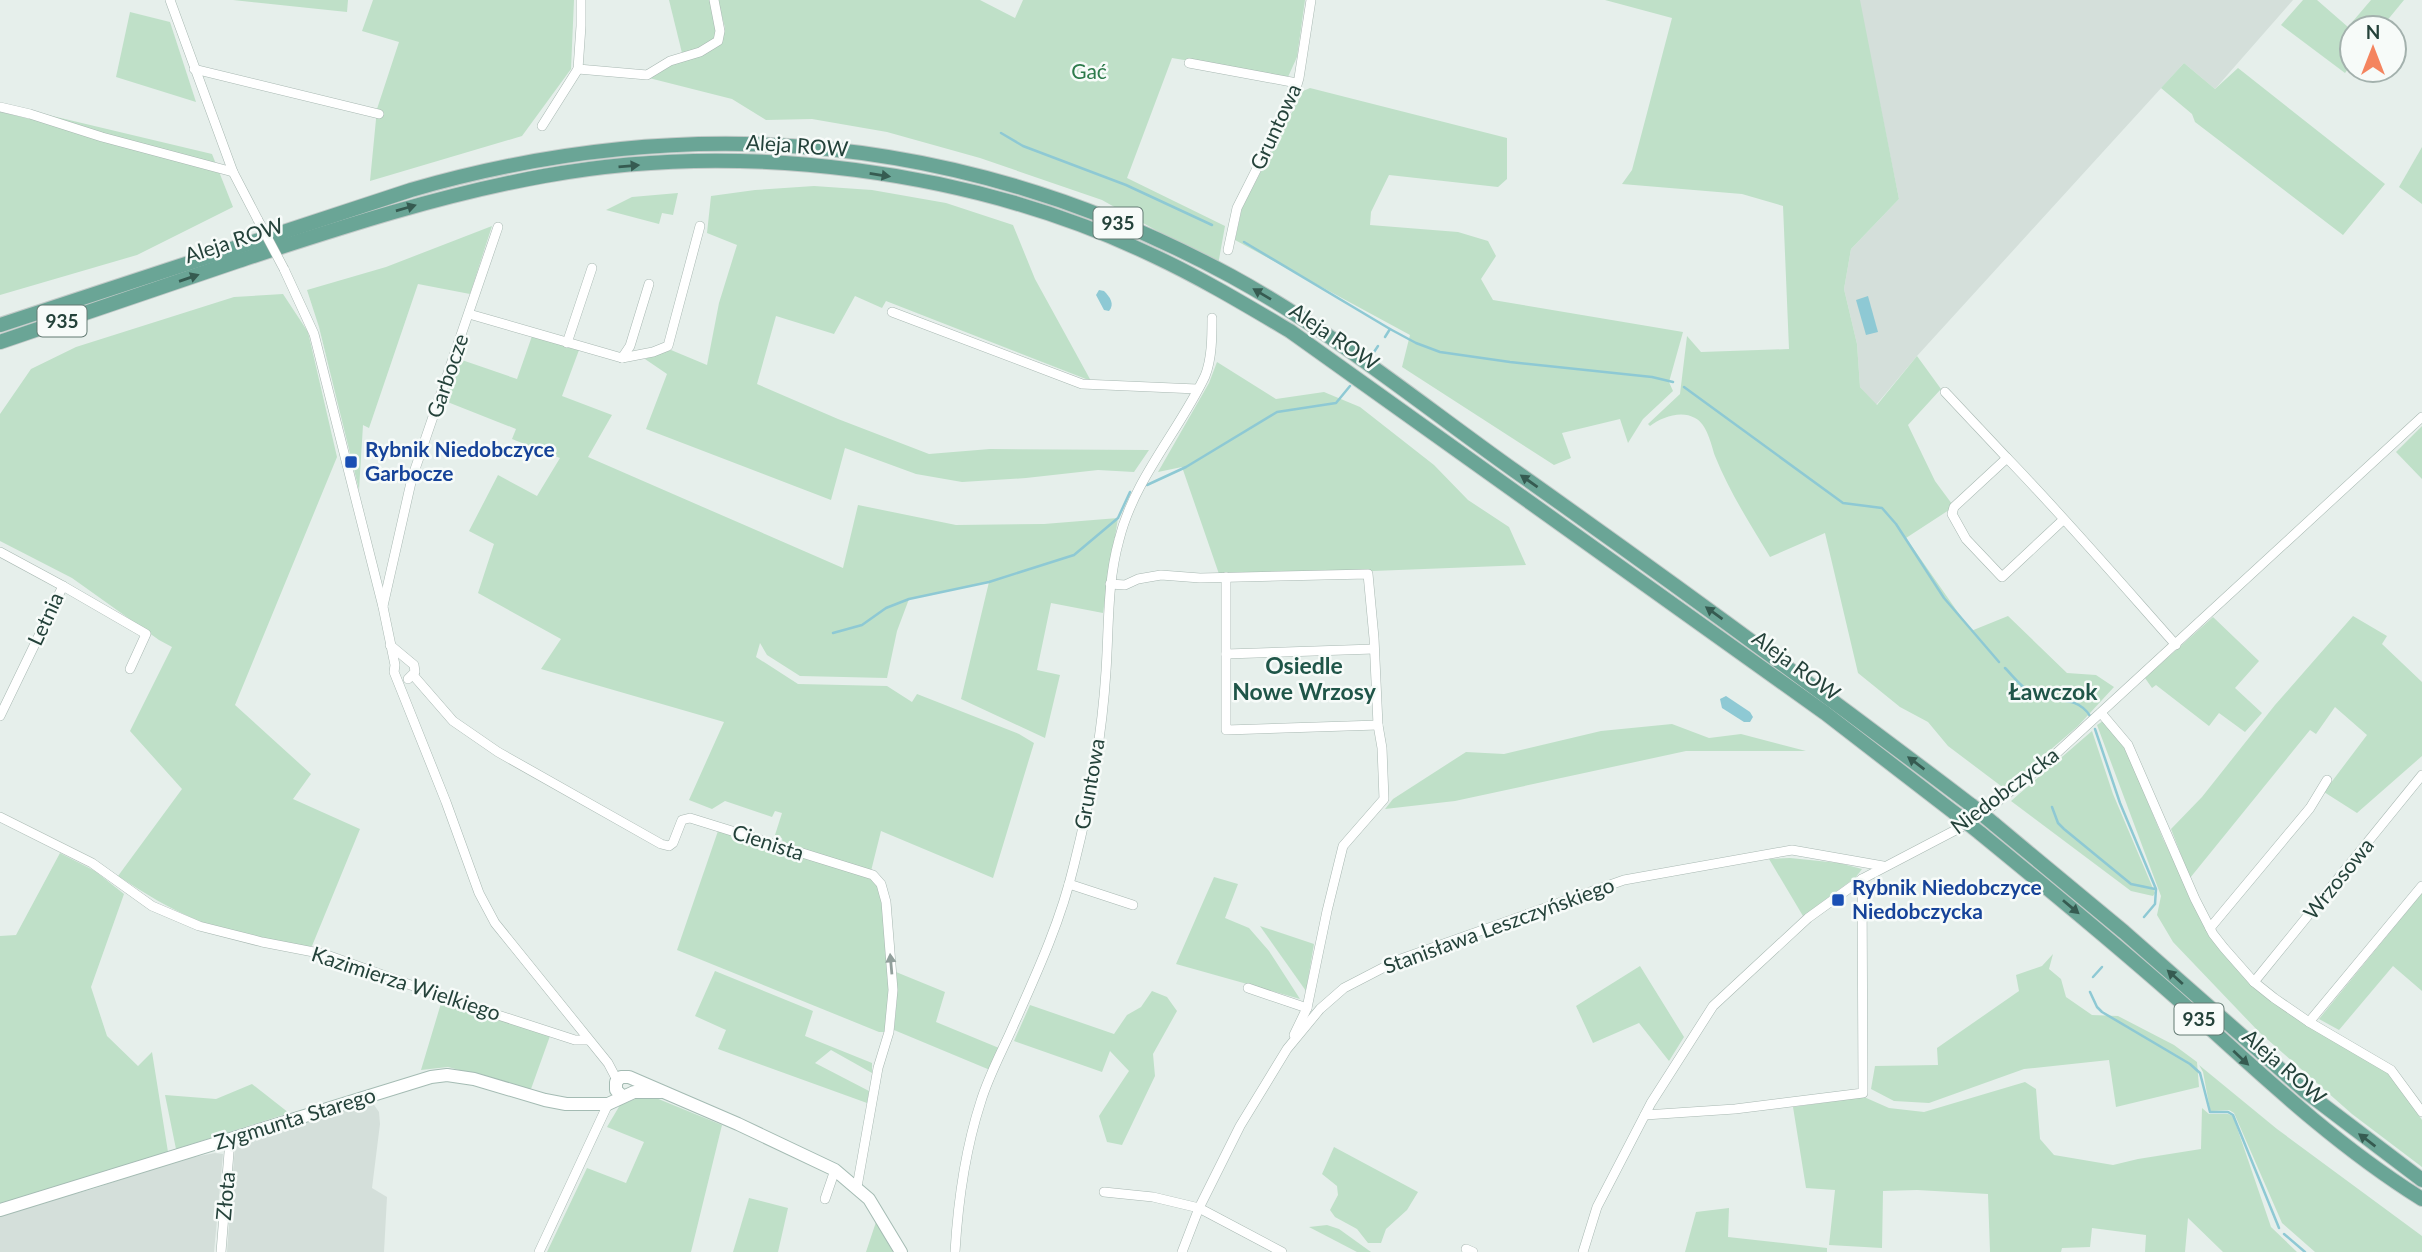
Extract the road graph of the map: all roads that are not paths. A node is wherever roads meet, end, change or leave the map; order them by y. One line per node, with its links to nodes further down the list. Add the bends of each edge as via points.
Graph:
1 (170, 0): 6 (street)
2 (581, 0): 7 (street)
3 (714, 0): 7 (street, via 718,41 700,52 670,61 647,75)
4 (1311, 0): 8 (street, Gruntowa)
5 (1189, 63): 8 (street)
6 (194, 69): 10 (street); 12 (street)
7 (578, 69): 11 (street)
8 (1297, 83): 15 (street, Gruntowa, via 1237,208)
9 (0, 107): 12 (street)
10 (379, 114)
11 (542, 126)
12 (233, 172): 34 (street, bridge, via 314,334)
13 (700, 226): 24 (street, via 667,346)
14 (498, 227): 19 (street, Garbocze)
15 (1228, 250)
16 (592, 268): 23 (street)
17 (649, 284): 24 (street)
18 (892, 312): 25 (street, via 1082,384)
19 (469, 314): 23 (street); 34 (street, Garbocze, via 412,478)
20 (1212, 318): 25 (street, Gruntowa, via 1206,374)
21 (0, 325): 70 (main road, Aleja ROW / 935, one-way to 21, bridge, via 2306,1092 1971,805 1658,572 1301,318 1230,275 1106,217 972,174 796,145 650,146 577,153 471,173 411,190)
22 (0, 342): 74 (main road, Aleja ROW / 935, one-way to 74, bridge, via 373,217 548,175 690,162 780,163 911,180 1045,213 1153,255 1290,331 1825,713 1980,832 2348,1149)
23 (567, 343): 24 (street)
24 (622, 358)
25 (1197, 389): 32 (street, Gruntowa, via 1132,505 1119,538)
26 (1945, 392): 28 (street)
27 (2422, 417): 36 (street, Niedobczycka)
28 (2007, 458): 29 (street); 29 (street, via 1952,510 1970,544 2002,577)
29 (2063, 520): 36 (street)
30 (0, 552): 33 (street, Letnia)
31 (1226, 577): 32 (street, via 1161,575 1125,585); 37 (street, via 1368,573); 38 (street)
32 (1110, 584): 53 (street, Gruntowa, via 1095,767)
33 (63, 586): 41 (street, via 146,634); 46 (street, Letnia)
34 (383, 607): 35 (street)
35 (390, 645): 39 (street); 40 (street)
36 (2176, 645): 45 (street, Niedobczycka)
37 (1374, 649): 38 (street); 47 (street)
38 (1226, 654): 47 (street, via 1226,730)
39 (406, 659): 40 (street); 42 (street, via 414,665)
40 (395, 665): 43 (street)
41 (130, 669)
42 (411, 677): 43 (street); 44 (street); 71 (street, Cienista, one-way to 42, via 889,1032 893,990 881,884 873,875 690,818 682,820 673,843 661,844 498,752 453,721)
43 (398, 678): 44 (street)
44 (410, 708): 61 (street, via 485,907)
45 (2101, 713): 51 (street, Niedobczycka, via 1976,819); 56 (street, via 2133,754)
46 (0, 716)
47 (1378, 725): 59 (street, via 1384,799 1343,846)
48 (2422, 775): 57 (street, Wrzosowa)
49 (2327, 780): 56 (street, via 2310,808)
50 (0, 817): 61 (street, Kazimierza Wielkiego, via 92,863 152,906 199,926 324,954 458,1002)
51 (1883, 866): 52 (street, Niedobczycka); 62 (street, Stanisława Leszczyńskiego, via 1792,850 1624,880 1398,960 1344,988)
52 (1862, 879): 67 (street, Niedobczycka, via 1808,918 1713,1006); 67 (street, via 1863,1093)
53 (1069, 884): 55 (street); 80 (street, Gruntowa, via 1045,955 981,1099 965,1161)
54 (2422, 886): 60 (street)
55 (1133, 905)
56 (2210, 928): 57 (street)
57 (2254, 982): 60 (street)
58 (1248, 988): 59 (street)
59 (1307, 1008): 62 (street)
60 (2309, 1022): 66 (street, via 2391,1070)
61 (588, 1040): 63 (street)
62 (1287, 1049): 75 (street, Stanisława Leszczyńskiego, via 1240,1126)
63 (625, 1085): 64 (street); 65 (street); 69 (street, via 661,1092 721,1116)
64 (593, 1102): 65 (street, Zygmunta Starego); 68 (street, Zygmunta Starego, via 552,1102 480,1080 440,1076)
65 (608, 1104): 78 (street)
66 (2422, 1112)
67 (1644, 1115): 83 (street, Niedobczycka, via 1597,1207)
68 (230, 1140): 76 (street, Zygmunta Starego); 77 (street, Złota)
69 (835, 1170): 71 (street); 73 (street)
70 (2422, 1180)
71 (857, 1187): 79 (street, via 879,1212)
72 (1104, 1192): 75 (street)
73 (825, 1199)
74 (2422, 1199)
75 (1199, 1208): 81 (street, Stanisława Leszczyńskiego); 82 (street)
76 (0, 1210)
77 (221, 1252)
78 (539, 1252)
79 (901, 1252)
80 (955, 1252)
81 (1181, 1252)
82 (1282, 1252)
83 (1583, 1252)

